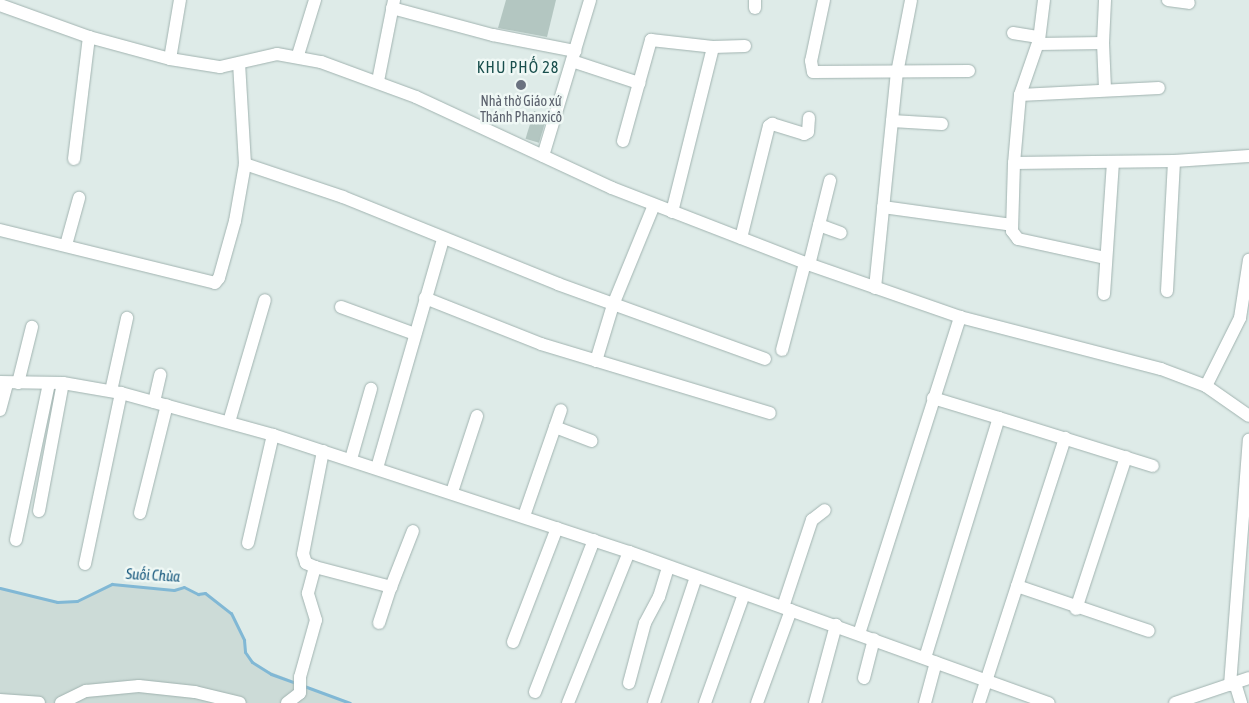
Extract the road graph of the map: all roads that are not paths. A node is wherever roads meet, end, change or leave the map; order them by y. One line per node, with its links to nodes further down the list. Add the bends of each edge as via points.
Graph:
1 (180, 0): 21 (street)
2 (315, 0): 19 (street)
3 (590, 0): 20 (street)
4 (824, 0): 24 (street, via 811,61 813,72)
5 (911, 0): 24 (street)
6 (1044, 0): 15 (street)
7 (1105, 0): 16 (street)
8 (1168, 0): 9 (street)
9 (1189, 2)
10 (393, 4): 20 (street, via 493,36); 25 (street)
11 (0, 5): 12 (street)
12 (22, 6): 14 (street)
13 (1013, 33): 15 (street)
14 (89, 37): 21 (street); 36 (street)
15 (1039, 41): 16 (street); 29 (street)
16 (1103, 43): 28 (street)
17 (745, 46): 18 (street)
18 (713, 47): 26 (street, via 651,40); 45 (street)
19 (298, 55): 22 (street, via 278,54); 25 (street)
20 (574, 56): 26 (street); 34 (street)
21 (170, 59): 22 (street, via 220,67)
22 (239, 63): 40 (street)
23 (970, 71): 24 (street)
24 (897, 73): 31 (street)
25 (378, 81): 34 (street)
26 (639, 83): 33 (street)
27 (1159, 88): 28 (street)
28 (1105, 89): 29 (street)
29 (1020, 95): 39 (street)
30 (809, 118): 50 (street, via 804,134 772,124 769,126)
31 (892, 121): 32 (street); 44 (street)
32 (942, 124)
33 (623, 141)
34 (543, 156): 43 (street)
35 (1249, 156): 37 (street)
36 (74, 158)
37 (1174, 161): 38 (street); 57 (street)
38 (1113, 162): 39 (street); 53 (street)
39 (1014, 163): 47 (street)
40 (245, 164): 51 (street, via 343,197); 52 (street, via 235,221 220,278 215,283)
41 (830, 181): 46 (street)
42 (80, 198): 52 (street)
43 (654, 205): 45 (street); 61 (street)
44 (883, 207): 47 (street); 56 (street)
45 (672, 212): 50 (street)
46 (819, 225): 49 (street); 55 (street)
47 (1012, 225): 53 (street, via 1018,239)
48 (0, 230): 52 (street)
49 (841, 233)
50 (741, 238): 55 (street)
51 (443, 239): 59 (street); 61 (street)
52 (66, 245)
53 (1106, 258): 58 (street)
54 (1249, 260): 74 (street, via 1240,318)
55 (807, 264): 56 (street); 67 (street)
56 (874, 288): 63 (street)
57 (1167, 291)
58 (1104, 294)
59 (425, 298): 66 (street); 69 (street, via 541,344)
60 (264, 300): 86 (street)
61 (613, 305): 68 (street); 69 (street)
62 (341, 307): 66 (street)
63 (960, 316): 74 (street, via 1161,369); 77 (street)
64 (127, 318): 76 (street)
65 (32, 327): 72 (street)
66 (415, 334): 96 (street)
67 (782, 350)
68 (765, 359)
69 (596, 361): 82 (street)
70 (160, 375): 78 (street)
71 (63, 382): 73 (street); 76 (street); 99 (street)
72 (8, 383): 73 (street); 80 (street)
73 (50, 383): 104 (street)
74 (1206, 386): 84 (street)
75 (371, 389): 94 (street)
76 (116, 392): 78 (street); 108 (street)
77 (933, 398): 85 (street); 120 (street)
78 (154, 402): 79 (street)
79 (167, 405): 86 (street); 100 (street)
80 (0, 410)
81 (561, 410): 87 (street)
82 (770, 413)
83 (478, 416): 97 (street)
84 (1249, 416)
85 (999, 418): 89 (street); 123 (street)
86 (229, 422): 88 (street)
87 (555, 427): 91 (street); 101 (street)
88 (273, 435): 92 (street); 106 (street)
89 (1065, 438): 93 (street); 112 (street)
90 (1249, 440): 128 (street)
91 (591, 441)
92 (323, 451): 94 (street); 109 (street, via 303,554 306,563)
93 (1126, 458): 95 (street); 116 (street)
94 (350, 459): 96 (street)
95 (1154, 466)
96 (378, 468): 97 (street)
97 (452, 492): 101 (street)
98 (824, 510): 115 (street, via 812,520)
99 (38, 512)
100 (140, 513)
101 (524, 516): 102 (street)
102 (557, 528): 105 (street); 122 (street)
103 (413, 532): 113 (street)
104 (16, 540)
105 (594, 540): 107 (street); 129 (street)
106 (248, 544)
107 (629, 552): 110 (street); 136 (street)
108 (85, 564)
109 (316, 567): 113 (street); 135 (street, via 308,593 316,620 300,677 300,693)
110 (668, 567): 111 (street); 127 (street, via 659,597 645,623)
111 (696, 577): 114 (street); 137 (street)
112 (1017, 586): 116 (street); 126 (street)
113 (390, 587): 117 (street)
114 (744, 594): 115 (street); 138 (street)
115 (787, 608): 118 (street); 139 (street)
116 (1076, 609): 119 (street)
117 (379, 623)
118 (836, 626): 120 (street); 140 (street)
119 (1149, 632)
120 (859, 634): 121 (street)
121 (874, 639): 123 (street); 124 (street)
122 (514, 642)
123 (931, 660): 126 (street); 141 (street)
124 (864, 678)
125 (1249, 678): 128 (street)
126 (986, 681): 142 (street); 143 (street)
127 (629, 683)
128 (1233, 684): 131 (street); 145 (street)
129 (535, 692)
130 (0, 700): 133 (street)
131 (1189, 701): 144 (street)
132 (69, 702): 134 (street, via 86,691 139,686 195,692)
133 (39, 703)
134 (240, 703)
135 (287, 703)
136 (568, 703)
137 (654, 703)
138 (706, 703)
139 (757, 703)
140 (815, 703)
141 (925, 703)
142 (980, 703)
143 (1049, 703)
144 (1175, 703)
145 (1240, 703)

